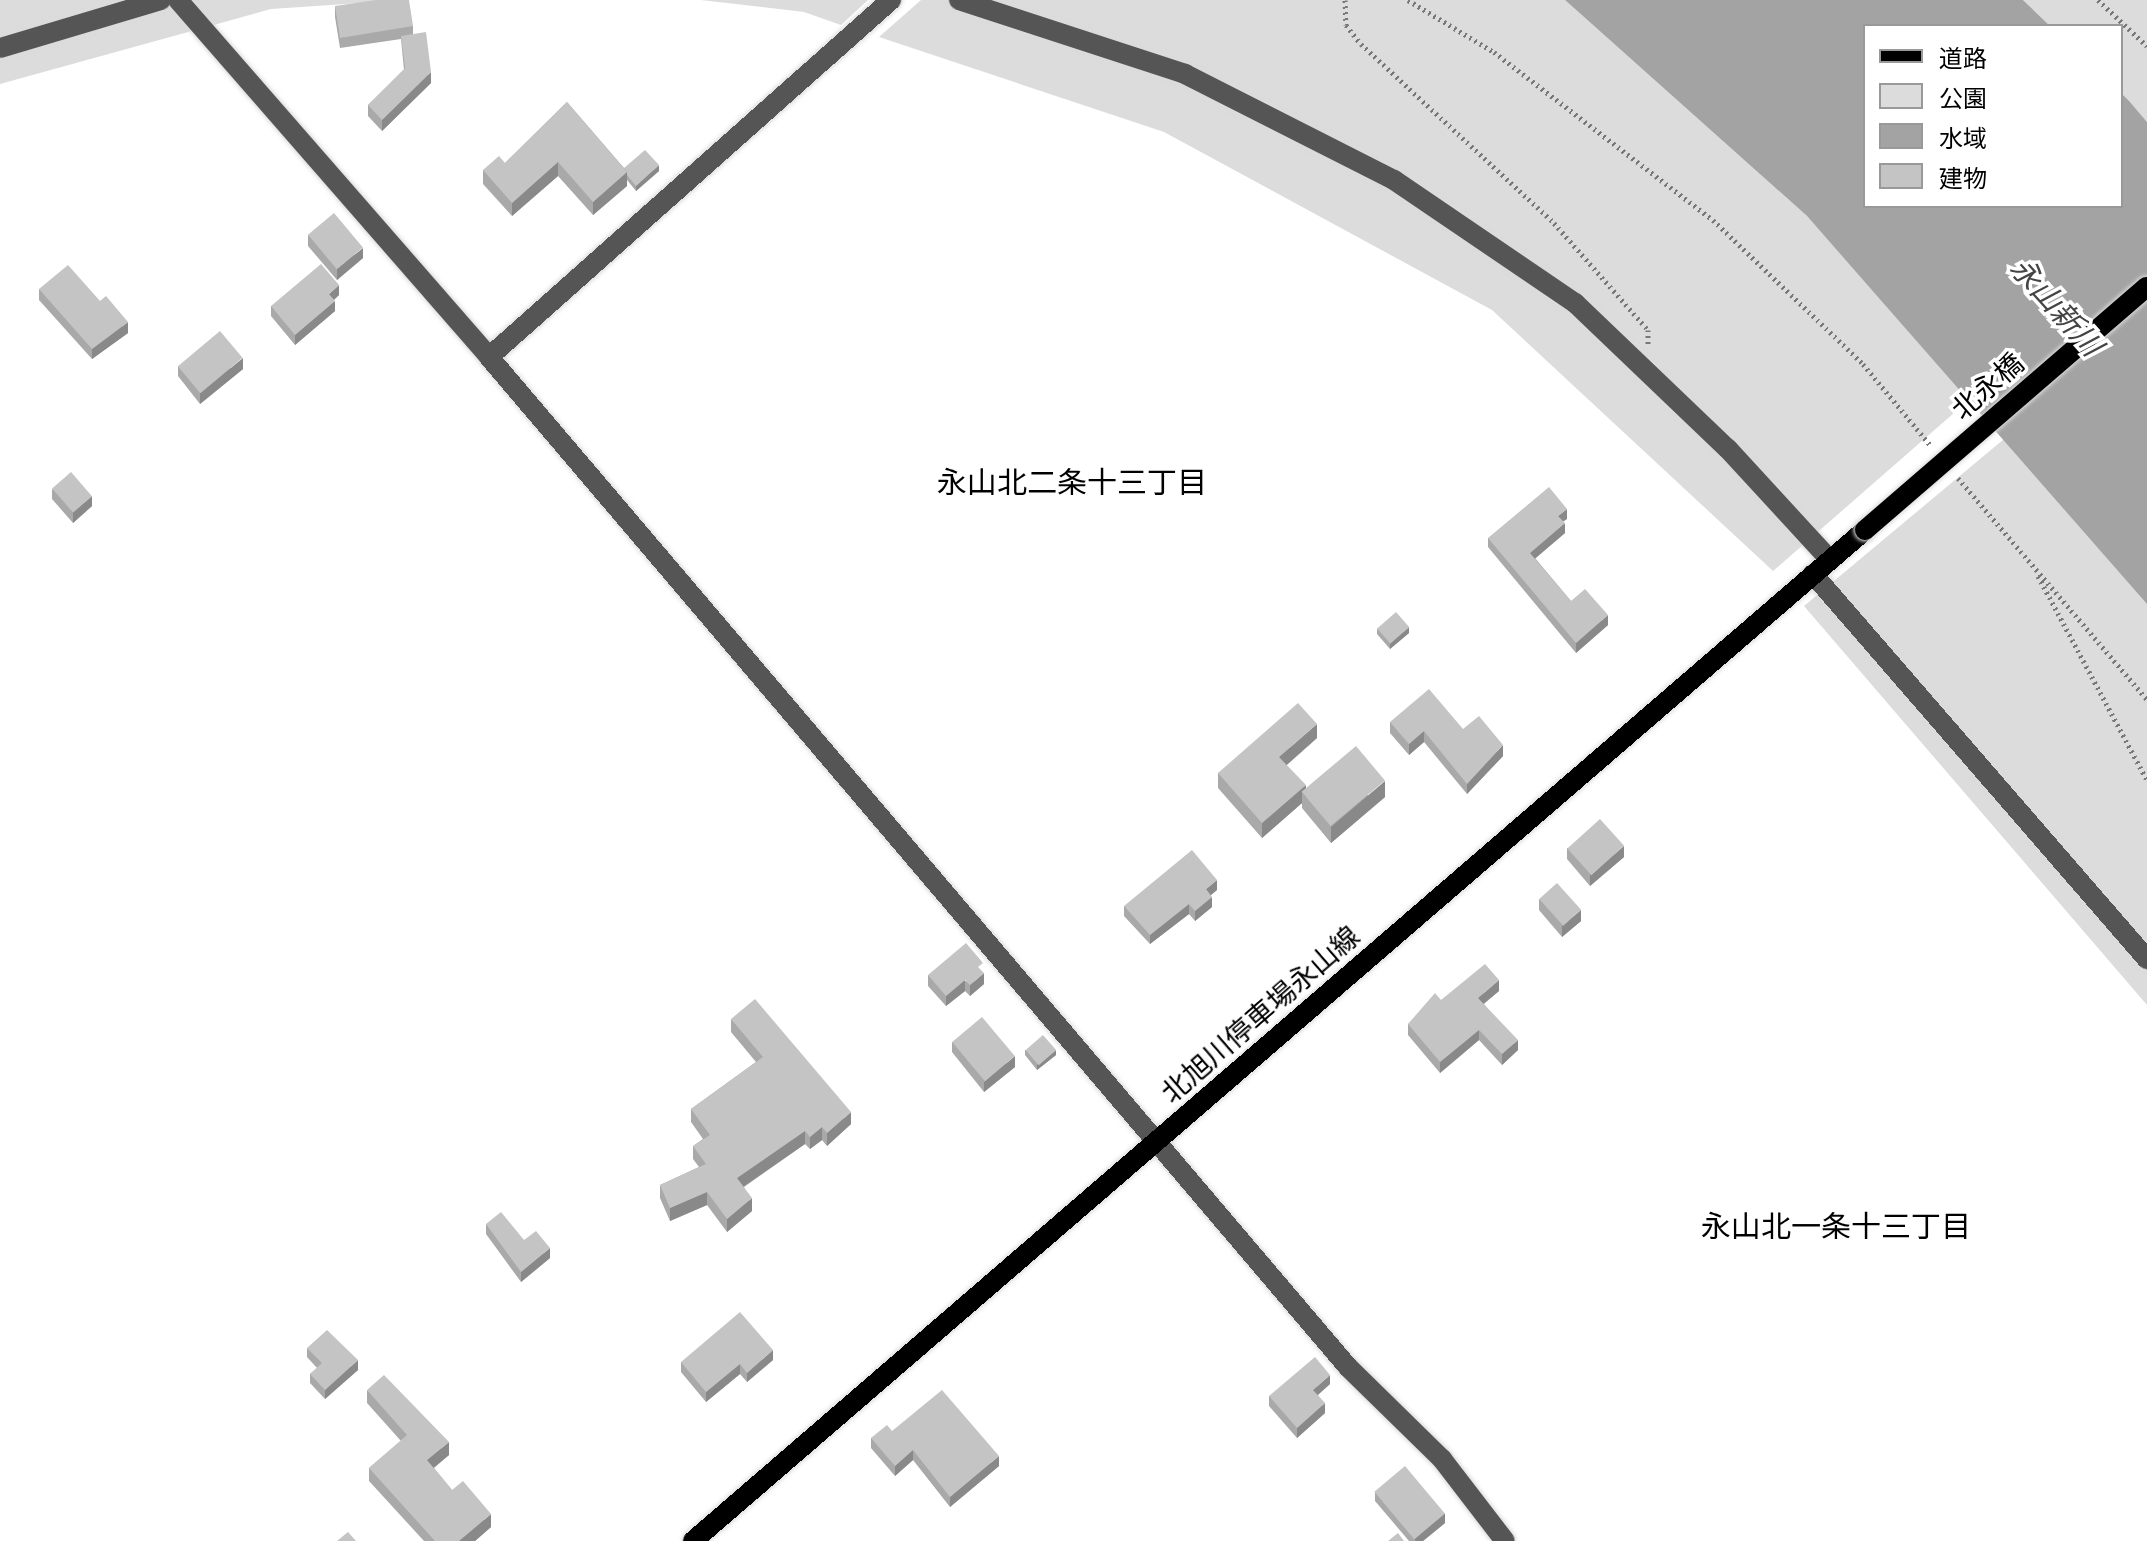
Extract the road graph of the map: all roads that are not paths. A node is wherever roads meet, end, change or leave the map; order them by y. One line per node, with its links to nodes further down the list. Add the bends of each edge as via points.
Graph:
1 (161, 0): 5 (street)
2 (178, 0): 7 (street)
3 (891, 0): 7 (street)
4 (959, 0): 9 (street, via 1185,74 1394,180 1575,303 1728,449)
5 (0, 48)
6 (2147, 287): 8 (main road, 北永橋, bridge)
7 (489, 357): 12 (street)
8 (1865, 530): 9 (main road, 北旭川停車場永山線)
9 (1830, 560): 10 (main road, 北旭川停車場永山線)
10 (1813, 574): 11 (street); 12 (main road, 北旭川停車場永山線)
11 (2147, 959)
12 (1156, 1142): 13 (main road, 北旭川停車場永山線); 14 (street, via 1348,1367 1442,1459)
13 (693, 1541)
14 (1505, 1541)

